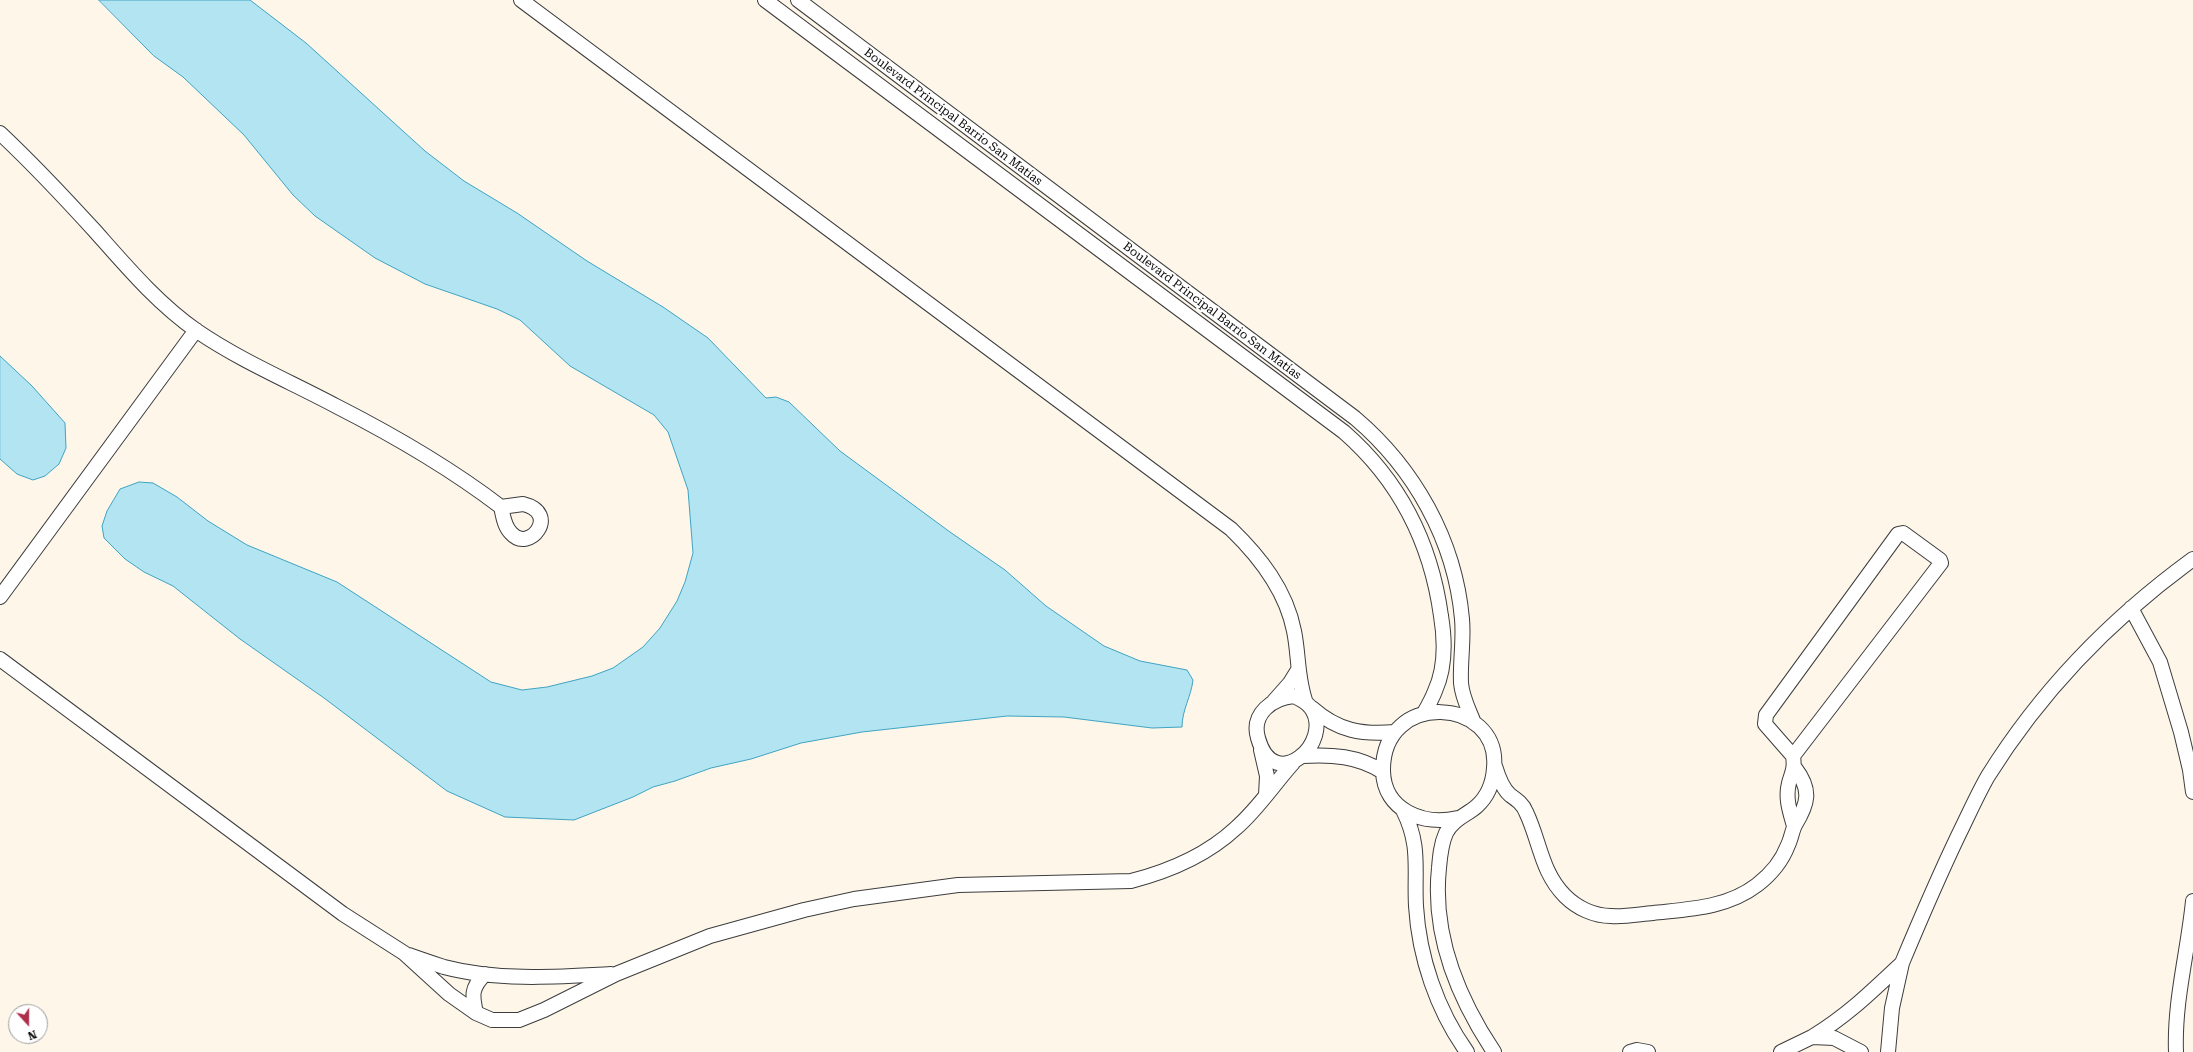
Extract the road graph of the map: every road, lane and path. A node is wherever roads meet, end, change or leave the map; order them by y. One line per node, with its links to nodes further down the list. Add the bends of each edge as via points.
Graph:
1 (521, 0): 11 (street, via 1231,529 1262,562 1287,605 1294,631)
2 (765, 0): 14 (street, Boulevard Principal Barrio San Matías, via 1344,432 1367,453 1399,495 1425,548 1434,574 1443,629 1443,650 1436,691)
3 (798, 0): 15 (street, Boulevard Principal Barrio San Matías, via 1355,418 1393,454 1409,475 1440,532 1456,583 1464,637 1461,683)
4 (0, 133): 5 (street, via 58,190 149,290)
5 (196, 330): 6 (street, via 271,375 335,405 378,429 478,490); 8 (street)
6 (501, 507)
7 (2193, 559): 9 (street)
8 (0, 597)
9 (2131, 608): 22 (street, via 2160,662 2181,732); 30 (street, via 2089,647 2046,696 1988,777 1942,870)
10 (0, 659): 29 (street, via 343,914)
11 (1298, 670): 12 (street); 13 (street, via 1302,690)
12 (1274, 701): 13 (street, via 1281,697 1294,696); 17 (street, via 1258,719 1256,733)
13 (1309, 705): 16 (street, via 1338,727 1359,732); 18 (street, via 1316,733 1311,746)
14 (1424, 713): 15 (street, via 1450,712); 16 (street, via 1408,720)
15 (1474, 723): 20 (street, via 1489,742)
16 (1395, 732): 21 (street, via 1388,744)
17 (1260, 746): 18 (street, via 1269,759 1280,763); 24 (street, via 1267,776)
18 (1298, 760): 21 (street, via 1325,755 1343,756 1373,765); 24 (street)
19 (1794, 762): 19 (street, via 1940,566 1940,560 1903,533 1898,534 1764,719 1765,724); 23 (street, via 1788,804 1794,826 1789,845 1767,877 1741,896 1705,907 1610,916 1585,910 1575,904 1554,883 1540,855 1527,812 1522,804)
20 (1494, 765): 23 (street); 25 (street, via 1493,778)
21 (1383, 772): 26 (street, via 1386,786)
22 (2193, 792)
23 (1509, 794): 25 (street)
24 (1266, 795): 32 (street, via 1237,828 1212,847 1183,864 1157,874 1131,881 958,885 854,900 757,922 710,936)
25 (1482, 801): 27 (street, via 1471,812)
26 (1403, 810): 27 (street, via 1429,821 1444,822); 35 (street, via 1412,827 1416,843 1416,906 1426,962 1443,1009)
27 (1458, 818): 36 (street, via 1446,832 1441,847 1438,880 1442,925 1452,971 1477,1026)
28 (2193, 901): 42 (street, via 2190,934 2176,1009)
29 (404, 953): 31 (street, via 444,967); 33 (street, via 449,994)
30 (1902, 963): 34 (street, via 1840,1020); 41 (street, via 1892,1008)
31 (485, 974): 32 (street); 33 (street, via 475,984 472,998)
32 (616, 974): 33 (street, via 518,1020 492,1020)
33 (476, 1013)
34 (1812, 1037): 39 (street); 40 (street, via 1834,1038)
35 (1467, 1052)
36 (1494, 1052)
37 (1630, 1052): 38 (street)
38 (1648, 1052)
39 (1781, 1052)
40 (1861, 1052)
41 (1888, 1052)
42 (2176, 1052)

